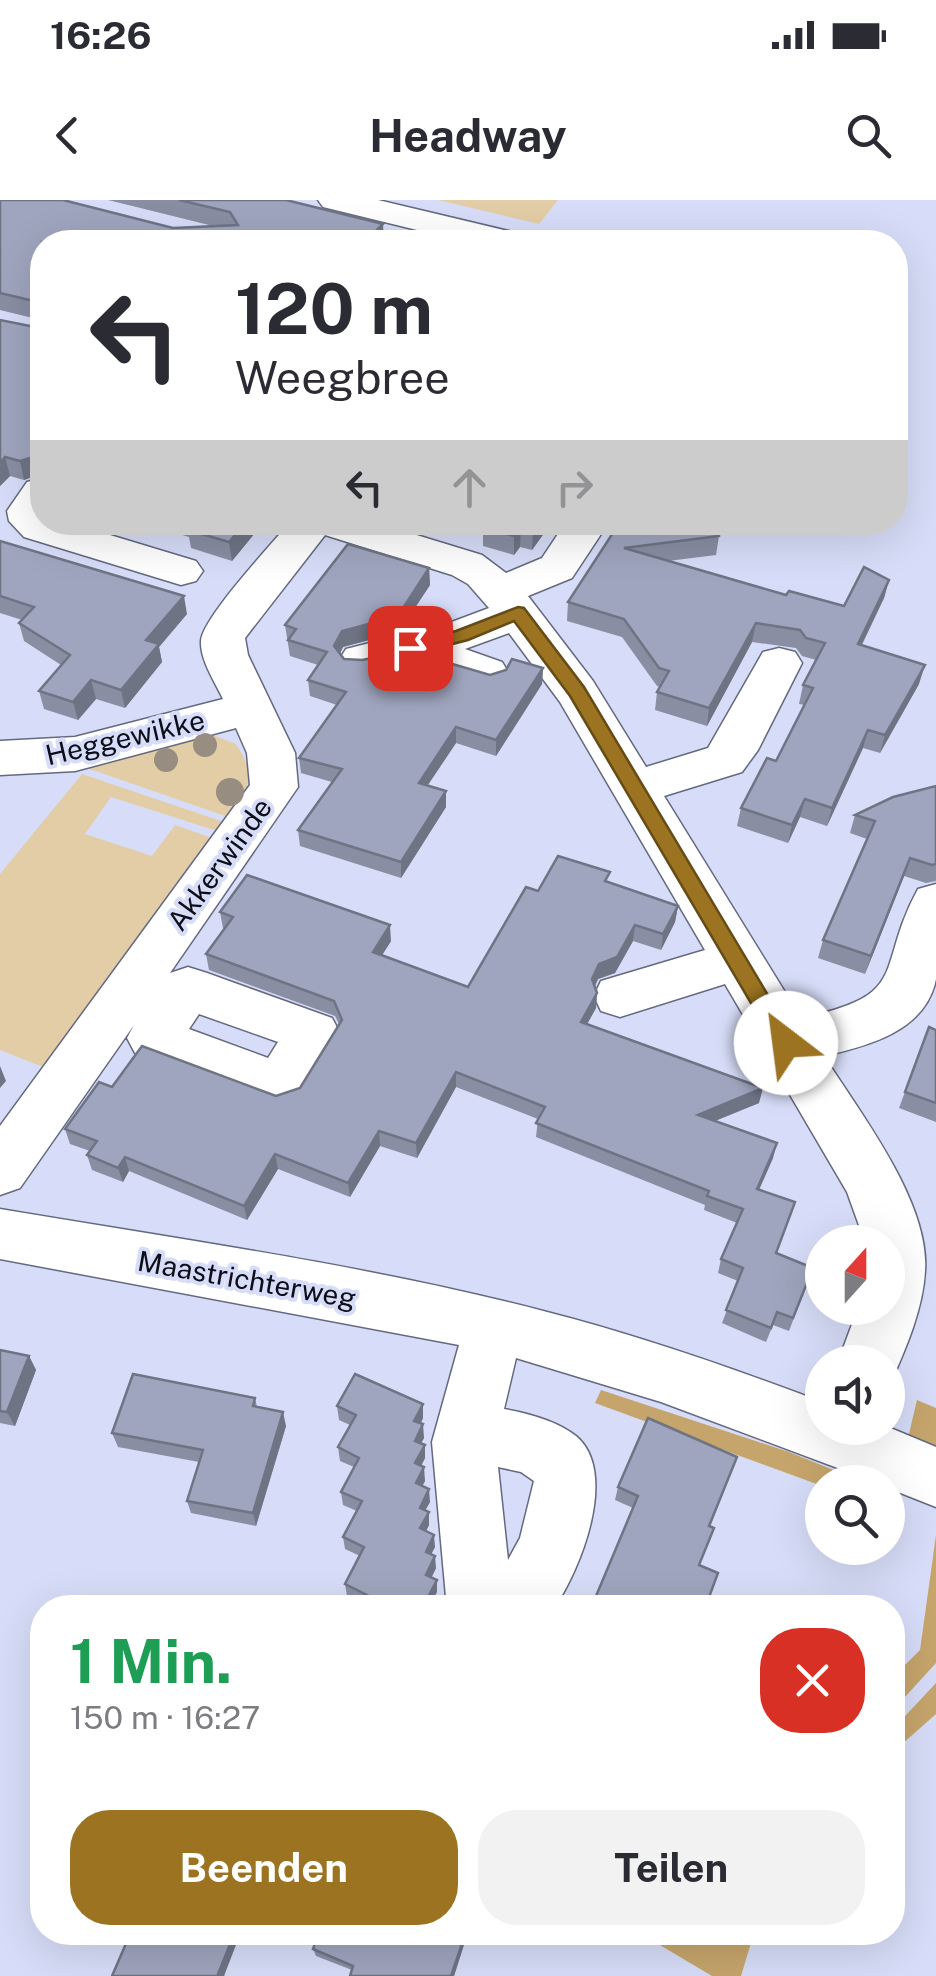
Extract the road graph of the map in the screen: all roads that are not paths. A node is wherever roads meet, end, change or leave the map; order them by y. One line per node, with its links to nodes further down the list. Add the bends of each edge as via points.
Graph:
1 (335, 200): 2 (street)
2 (459, 230)
3 (63, 535): 7 (street)
4 (303, 535): 11 (street, Akkerwinde, via 223,638)
5 (371, 535): 8 (street, via 455,560 482,574)
6 (579, 535): 8 (street, via 557,568)
7 (180, 571)
8 (508, 602): 9 (street, via 448,646); 13 (street, via 577,692)
9 (362, 660)
10 (778, 663): 13 (street, via 724,760)
11 (249, 708): 12 (street, Heggewikke, via 75,754); 18 (street, Akkerwinde, via 271,753 274,787 149,1003)
12 (0, 758)
13 (635, 787): 15 (street)
14 (936, 903): 17 (street, via 894,1004 864,1021)
15 (738, 960): 16 (street); 17 (street)
16 (620, 996)
17 (786, 1043): 20 (street)
18 (0, 1170)
19 (0, 1234): 21 (street, Maastrichterweg)
20 (916, 1251): 22 (street, via 896,1282)
21 (494, 1326): 23 (street, Maastrichterweg); 24 (street)
22 (874, 1345)
23 (805, 1421)
24 (466, 1432): 27 (street); 28 (street, via 550,1453 566,1478 540,1572)
25 (868, 1445): 26 (street, Maastrichterweg)
26 (936, 1477)
27 (478, 1595)
28 (517, 1595)

